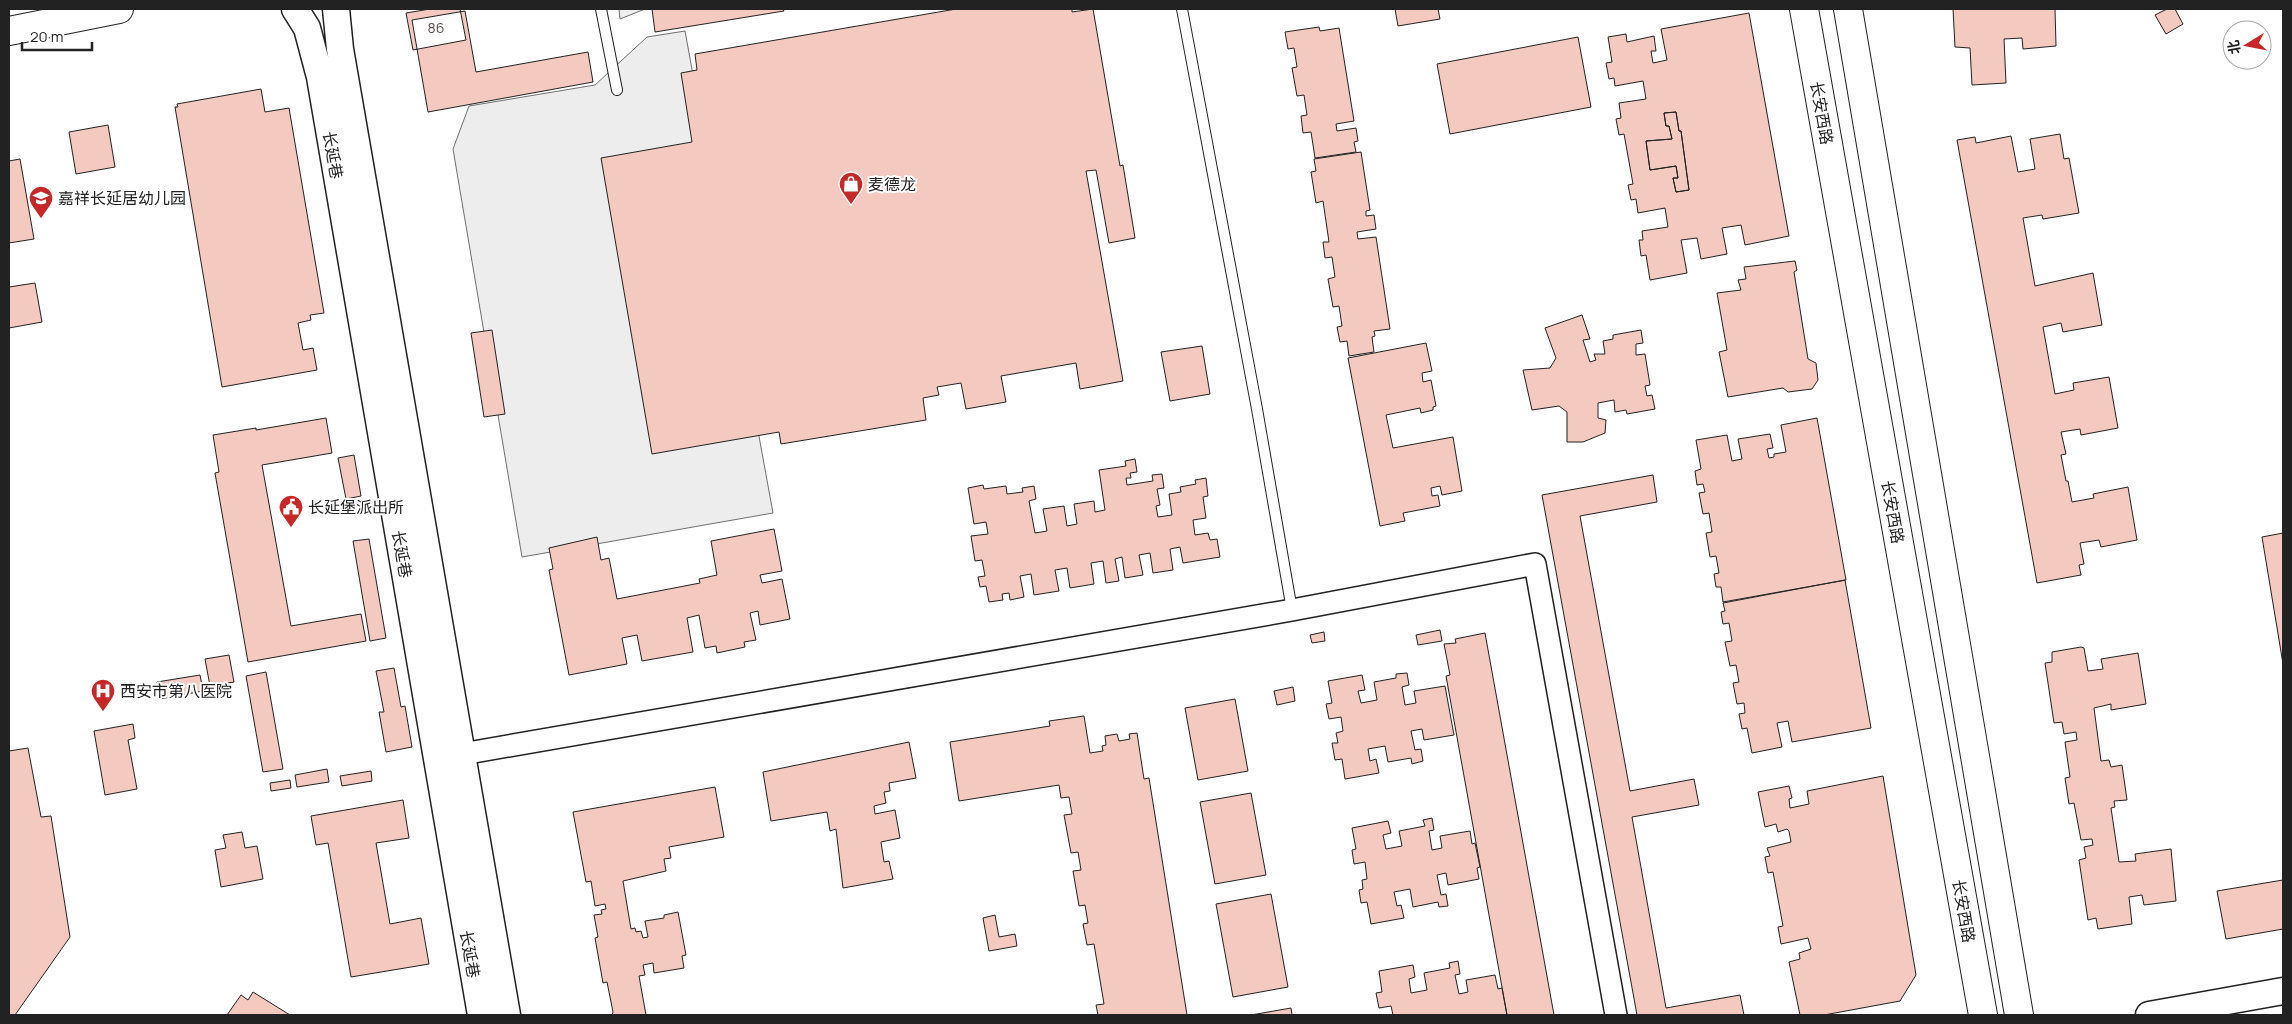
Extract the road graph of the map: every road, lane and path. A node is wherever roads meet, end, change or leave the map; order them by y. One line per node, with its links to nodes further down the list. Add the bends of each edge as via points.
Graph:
1 (119, 9): 8 (main road)
2 (295, 9): 13 (street, 长延巷, via 307,28 320,77)
3 (336, 9): 11 (street, 长延巷, via 340,48)
4 (601, 9): 9 (lane)
5 (1182, 9): 10 (lane)
6 (1804, 9): 16 (main road, 长安西路)
7 (1848, 9): 17 (main road)
8 (9, 31)
9 (617, 90)
10 (1292, 610): 11 (street); 15 (street, via 1536,564)
11 (462, 754): 14 (street, 长延巷)
12 (2283, 991): 18 (street)
13 (481, 1015)
14 (507, 1015)
15 (1616, 1015)
16 (1983, 1015)
17 (2019, 1015)
18 (2149, 1015)

